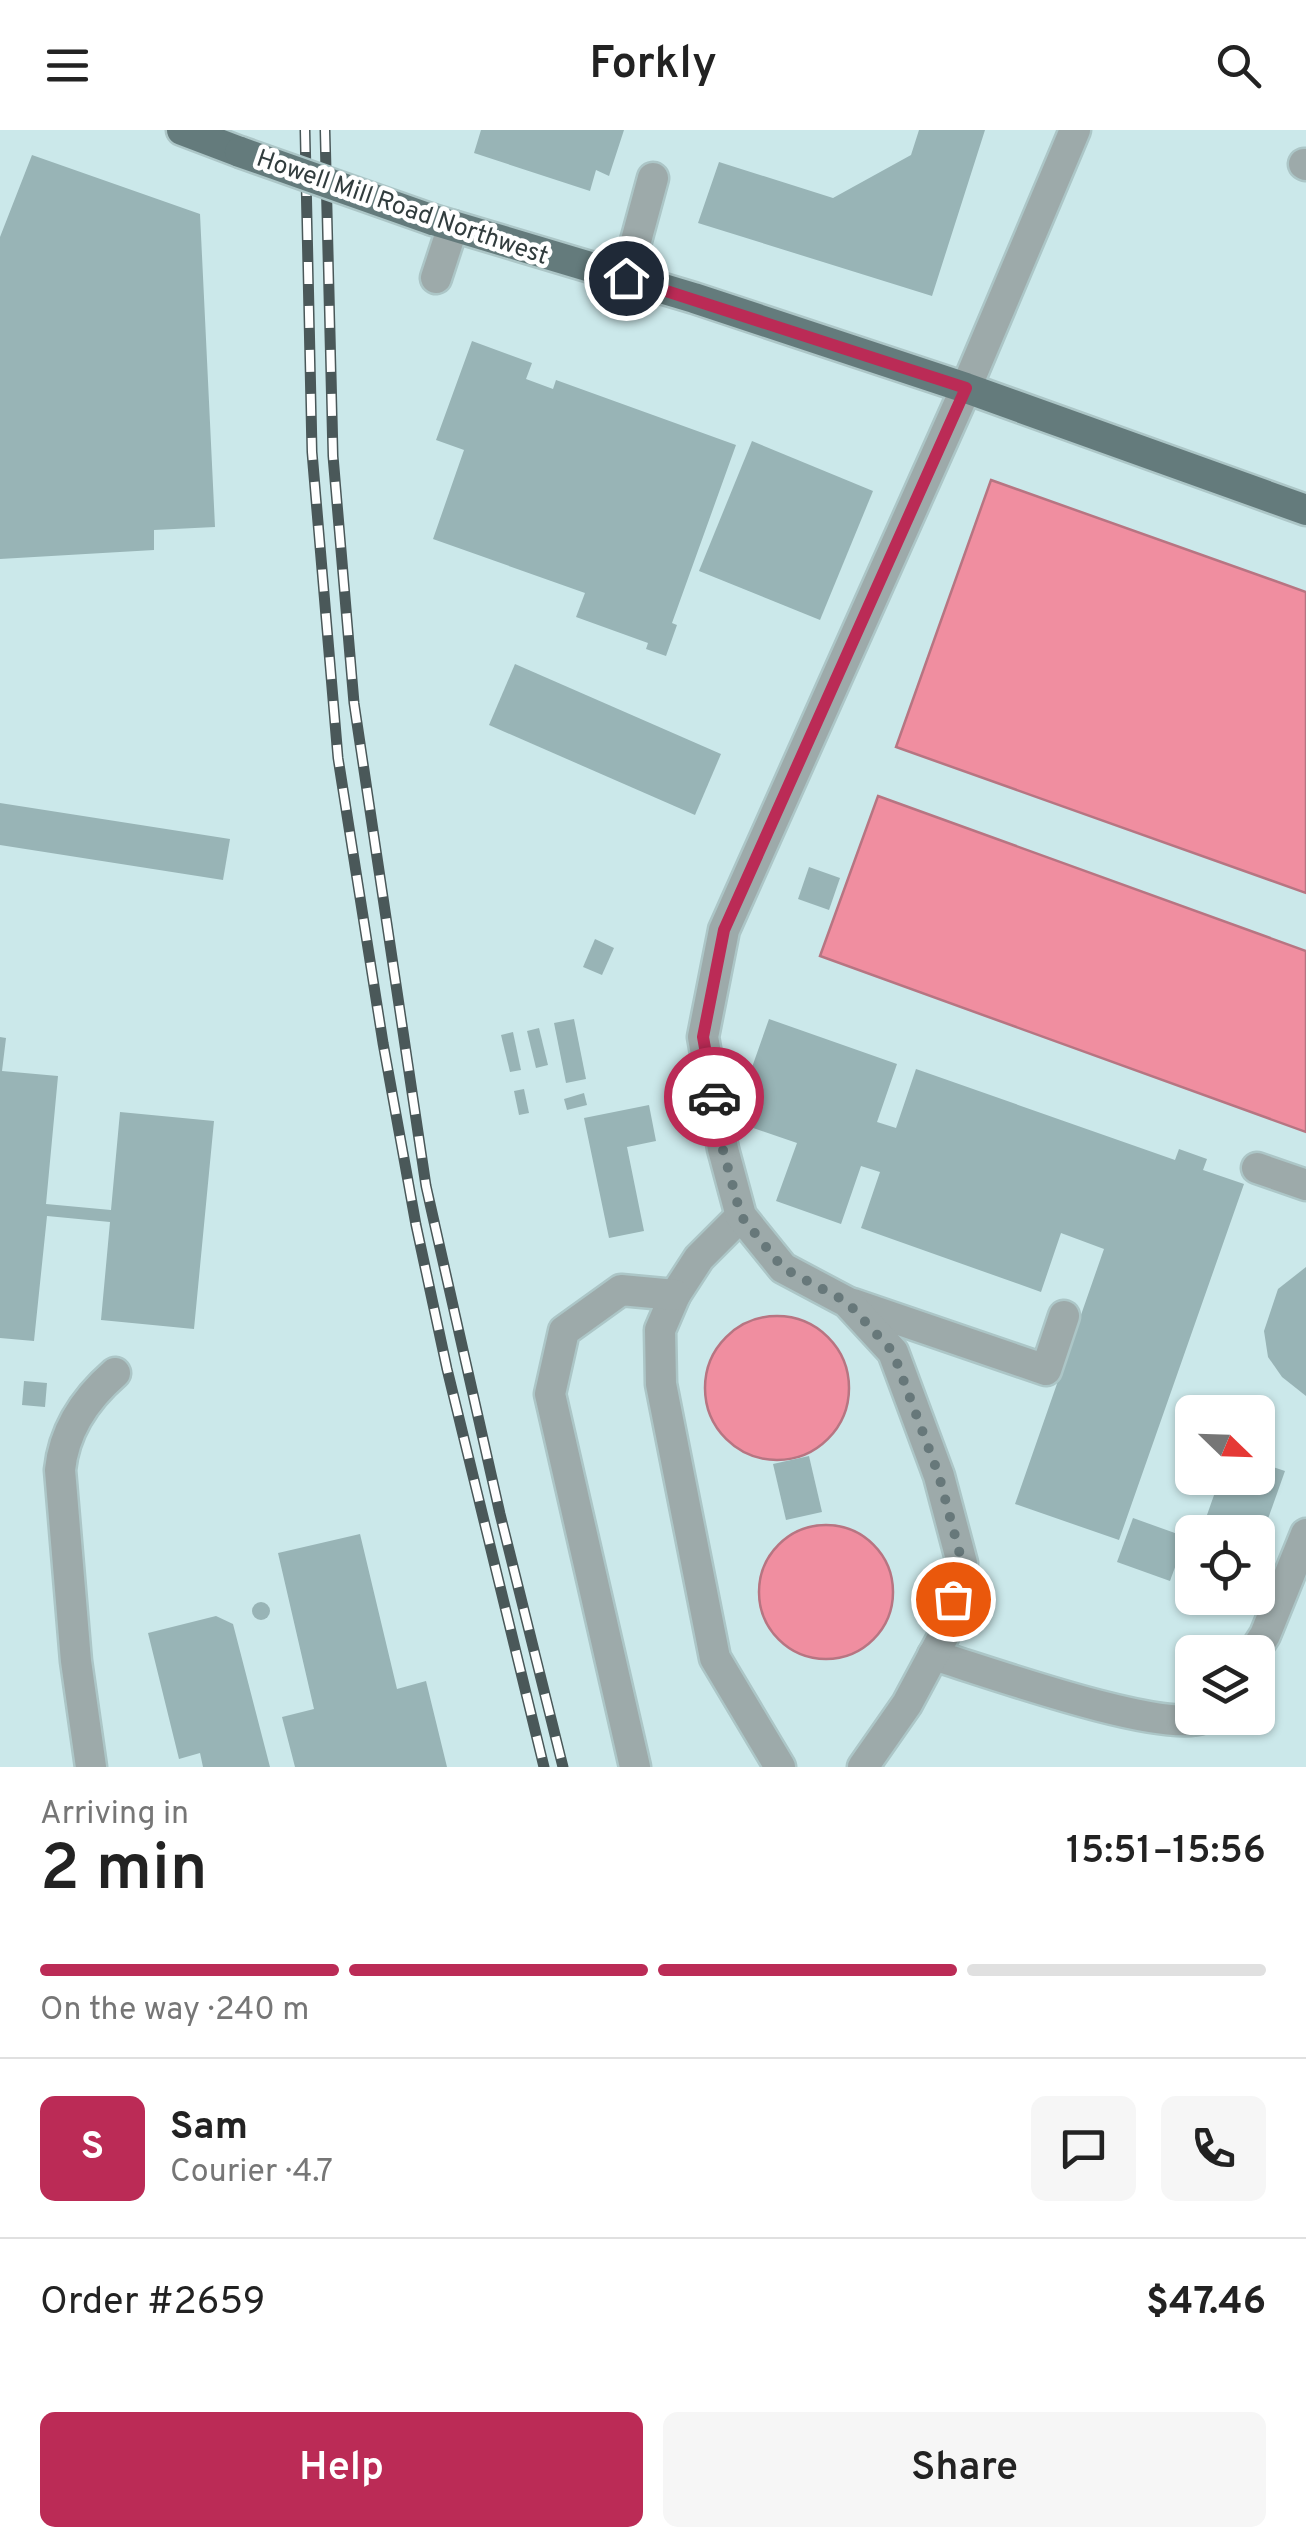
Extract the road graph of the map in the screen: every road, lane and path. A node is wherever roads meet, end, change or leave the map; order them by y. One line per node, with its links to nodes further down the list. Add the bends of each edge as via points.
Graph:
1 (182, 130): 4 (main road, Howell Mill Road Northwest, bridge)
2 (1075, 130): 7 (street)
3 (653, 178): 6 (street)
4 (443, 223): 5 (street); 6 (main road, Howell Mill Road Northwest)
5 (436, 278)
6 (626, 278): 7 (main road, Howell Mill Road Northwest)
7 (966, 388): 8 (main road, Howell Mill Road Northwest); 11 (street, via 912,471 724,930 703,1037)
8 (1306, 510)
9 (1258, 1168): 10 (street)
10 (1306, 1185)
11 (741, 1216): 12 (street, via 699,1258); 13 (street, via 783,1268)
12 (675, 1295): 21 (street, via 621,1290 564,1331 550,1394); 22 (street, via 660,1330 661,1384 714,1658)
13 (847, 1302): 14 (street, via 1046,1370); 18 (street, via 893,1352 962,1562)
14 (1064, 1316)
15 (115, 1373): 20 (street, via 72,1425 60,1470)
16 (1306, 1534): 17 (street)
17 (1264, 1635)
18 (934, 1655): 19 (street, via 1132,1714); 23 (street)
19 (1175, 1720)
20 (92, 1767)
21 (635, 1767)
22 (780, 1767)
23 (864, 1767)

